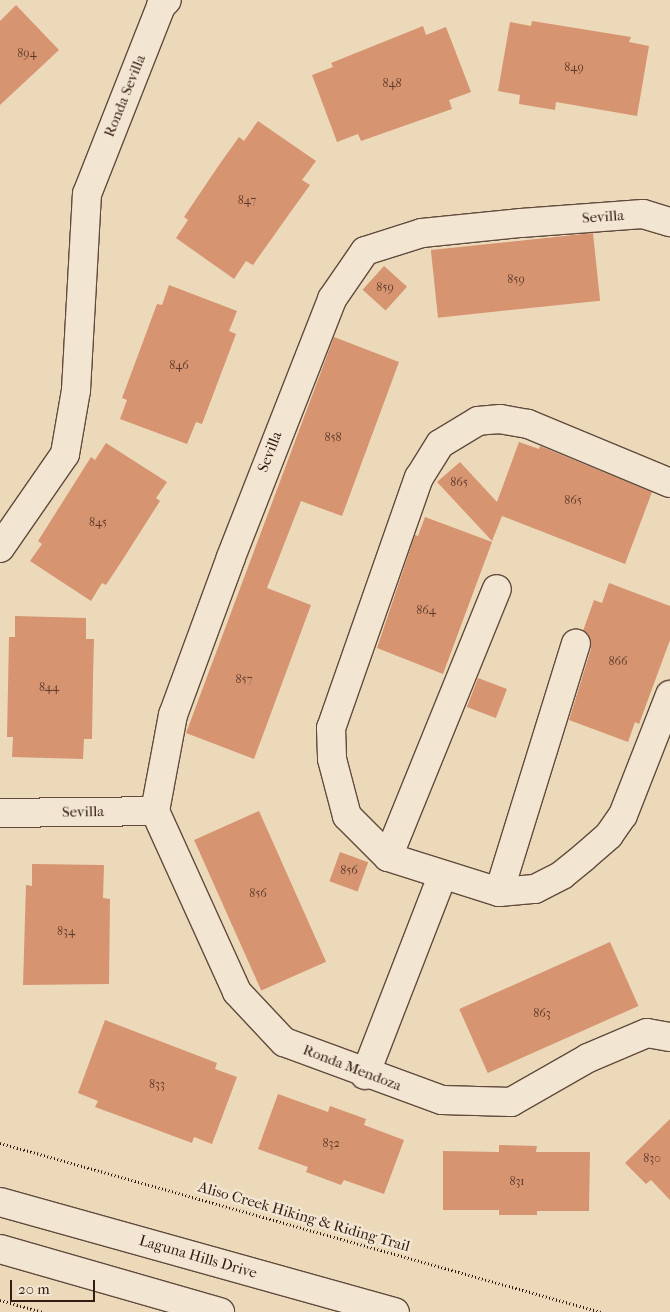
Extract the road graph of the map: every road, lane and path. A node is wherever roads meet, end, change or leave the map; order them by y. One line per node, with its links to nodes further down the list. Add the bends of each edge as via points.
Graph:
1 (167, 0): 4 (street, Ronda Sevilla, via 161,6 87,194 76,390 65,454)
2 (670, 222): 8 (street, Sevilla, via 643,214 521,223 422,233 365,251 332,299 234,548 173,715)
3 (670, 483): 10 (street, via 528,424 500,419 478,421 460,429 428,458 338,702 332,728 332,759 347,816)
4 (0, 548)
5 (497, 589): 10 (street)
6 (576, 644): 12 (street)
7 (670, 695): 12 (street, via 633,795 609,835 562,875 535,889)
8 (155, 811): 9 (street, Sevilla); 14 (street, Ronda Mendoza, via 237,992 284,1042)
9 (0, 813)
10 (388, 857): 11 (street)
11 (442, 876): 12 (street); 14 (street)
12 (499, 892)
13 (670, 1037): 14 (street, Ronda Mendoza, via 647,1033 588,1058 511,1102 442,1100)
14 (366, 1075)
15 (0, 1143): 22 (path, Aliso Creek Hiking & Riding Trail)
16 (0, 1202): 21 (street, Laguna Hills Drive)
17 (0, 1249): 20 (street)
18 (0, 1300): 19 (path)
19 (42, 1312)
20 (220, 1312)
21 (395, 1312)
22 (601, 1312)

